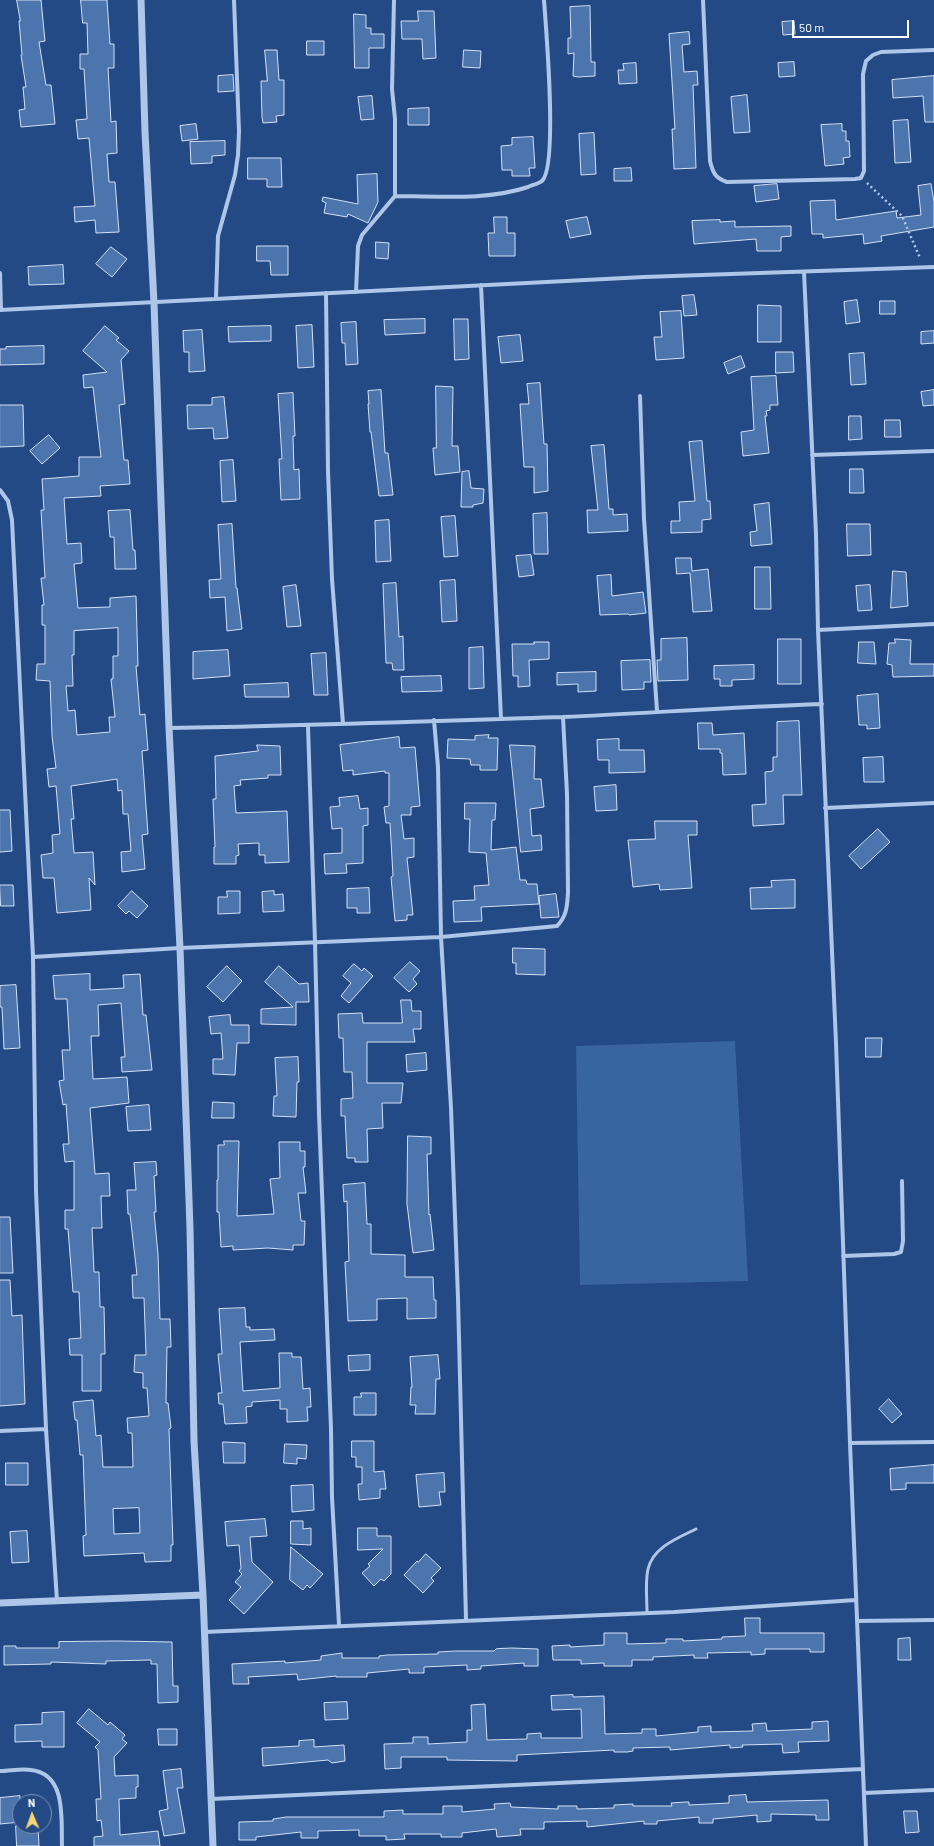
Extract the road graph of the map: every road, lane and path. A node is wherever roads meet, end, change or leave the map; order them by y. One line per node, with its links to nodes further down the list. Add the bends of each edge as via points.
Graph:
1 (141, 0): 17 (street)
2 (234, 0): 16 (street, via 238,155 218,236)
3 (394, 0): 8 (street, via 392,89 395,119)
4 (544, 0): 8 (street, via 550,104 546,177 540,182 508,193 484,196)
5 (703, 0): 7 (street, via 710,161 713,173 718,179 728,182)
6 (934, 50): 7 (street, via 881,52 866,61 863,74 864,171)
7 (861, 178): 10 (path, via 902,216)
8 (395, 196): 14 (street, via 362,235 358,246)
9 (934, 267): 10 (street)
10 (924, 268): 11 (street)
11 (804, 272): 13 (street); 21 (street)
12 (0, 273): 18 (street)
13 (481, 285): 14 (street); 28 (street)
14 (356, 292): 15 (street)
15 (326, 293): 16 (street); 30 (street, via 332,579)
16 (216, 298): 17 (street)
17 (154, 303): 18 (street); 32 (street)
18 (1, 310)
19 (640, 396): 26 (street, via 644,518)
20 (934, 451): 21 (street)
21 (812, 455): 24 (street)
22 (0, 490): 38 (street, via 8,501 12,520)
23 (934, 624): 24 (street)
24 (818, 630): 25 (street)
25 (822, 704): 26 (street); 34 (street)
26 (657, 712): 27 (street)
27 (563, 716): 28 (street); 35 (street, via 568,893 567,909 563,919 557,926)
28 (501, 718): 29 (street)
29 (434, 720): 30 (street); 35 (street, via 438,767)
30 (343, 724): 31 (street)
31 (308, 726): 32 (street); 36 (street)
32 (169, 728): 37 (street)
33 (934, 803): 34 (street)
34 (825, 808): 40 (street)
35 (441, 937): 36 (street); 51 (street, via 458,1298)
36 (315, 942): 37 (street); 54 (street, via 319,1138)
37 (180, 948): 38 (street); 46 (street, via 190,1228 194,1441)
38 (33, 957): 41 (street, via 36,1191)
39 (902, 1181): 40 (street, via 901,1252)
40 (843, 1256): 44 (street)
41 (46, 1429): 42 (street); 48 (street)
42 (0, 1431)
43 (934, 1442): 44 (street)
44 (850, 1443): 47 (street)
45 (696, 1529): 50 (lane, via 669,1542 659,1550 650,1563)
46 (203, 1595): 48 (street); 55 (street)
47 (856, 1600): 50 (street); 53 (street)
48 (57, 1601): 49 (street)
49 (0, 1603)
50 (647, 1612): 51 (street)
51 (466, 1620): 54 (street)
52 (934, 1620): 53 (street)
53 (857, 1621): 56 (street)
54 (339, 1625): 55 (street)
55 (203, 1632): 60 (street)
56 (863, 1768): 59 (street); 60 (street)
57 (0, 1771): 61 (street, via 32,1770 48,1776 56,1785 60,1803)
58 (934, 1790): 59 (street)
59 (864, 1793): 63 (street)
60 (211, 1799): 62 (street)
61 (62, 1846)
62 (213, 1846)
63 (866, 1846)

